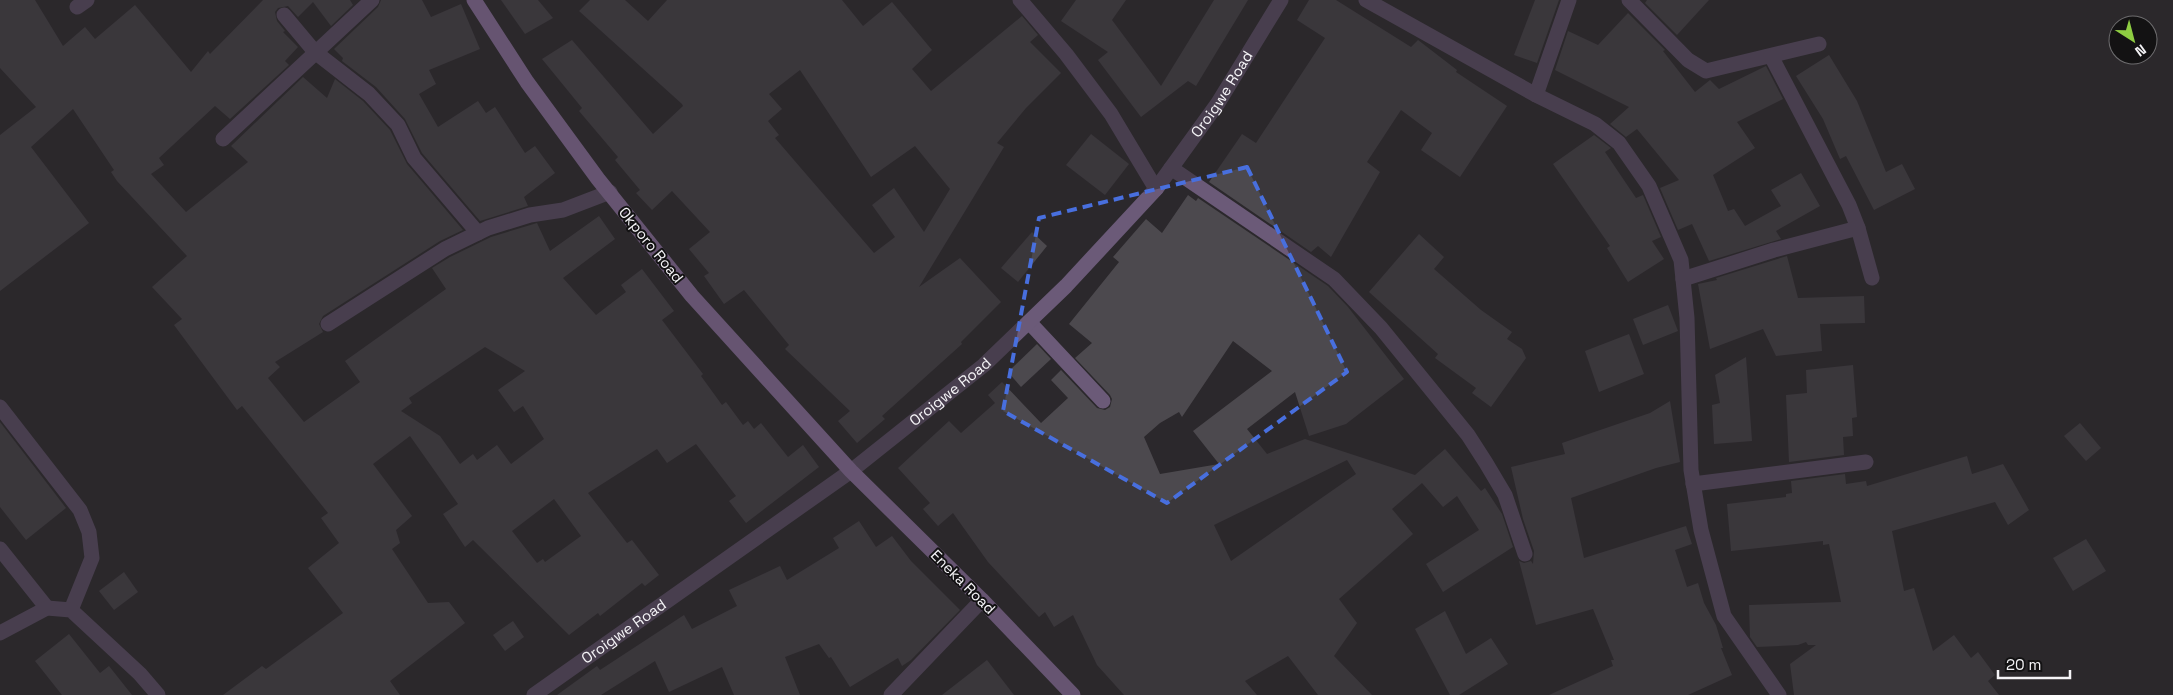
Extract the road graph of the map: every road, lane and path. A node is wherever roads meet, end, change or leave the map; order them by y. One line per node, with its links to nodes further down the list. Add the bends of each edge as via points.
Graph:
1 (372, 0): 10 (street)
2 (474, 0): 16 (main road, Okporo Road, via 527,82)
3 (1020, 0): 15 (street, via 1111,114)
4 (1281, 0): 14 (street, Oroigwe Road, via 1218,103)
5 (1366, 0): 12 (street)
6 (1569, 0): 12 (street)
7 (1629, 0): 11 (street, via 1688,60 1706,71)
8 (284, 15): 10 (street)
9 (1820, 44): 11 (street)
10 (315, 52): 13 (street); 18 (street, via 369,94 398,125 414,158)
11 (1771, 56): 17 (street, via 1829,165)
12 (1536, 95): 20 (street, via 1595,124 1619,143 1649,186 1681,260)
13 (223, 139)
14 (1171, 168): 15 (street, Oroigwe Road); 29 (street, via 1334,279 1380,328 1482,456 1505,495)
15 (1156, 189): 21 (street, Oroigwe Road)
16 (610, 192): 18 (street, via 564,210 530,215); 26 (main road, Okporo Road, via 692,296)
17 (1858, 228): 19 (street); 20 (street)
18 (478, 233): 22 (street, via 445,249)
19 (1872, 278)
20 (1683, 279): 27 (street, via 1688,318)
21 (1029, 322): 23 (street); 26 (street, Oroigwe Road, via 984,365)
22 (328, 324)
23 (1103, 401)
24 (0, 408): 32 (street, via 80,510 89,532 92,558)
25 (1866, 462): 27 (street)
26 (851, 471): 30 (main road, Eneka Road); 35 (street, Oroigwe Road)
27 (1693, 484): 38 (street, via 1701,530 1724,616)
28 (0, 549): 31 (street)
29 (1525, 554)
30 (982, 600): 36 (street); 37 (main road, Eneka Road)
31 (47, 608): 32 (street); 33 (street)
32 (71, 610): 34 (street)
33 (0, 633)
34 (158, 695)
35 (534, 695)
36 (891, 695)
37 (1073, 695)
38 (1779, 695)

